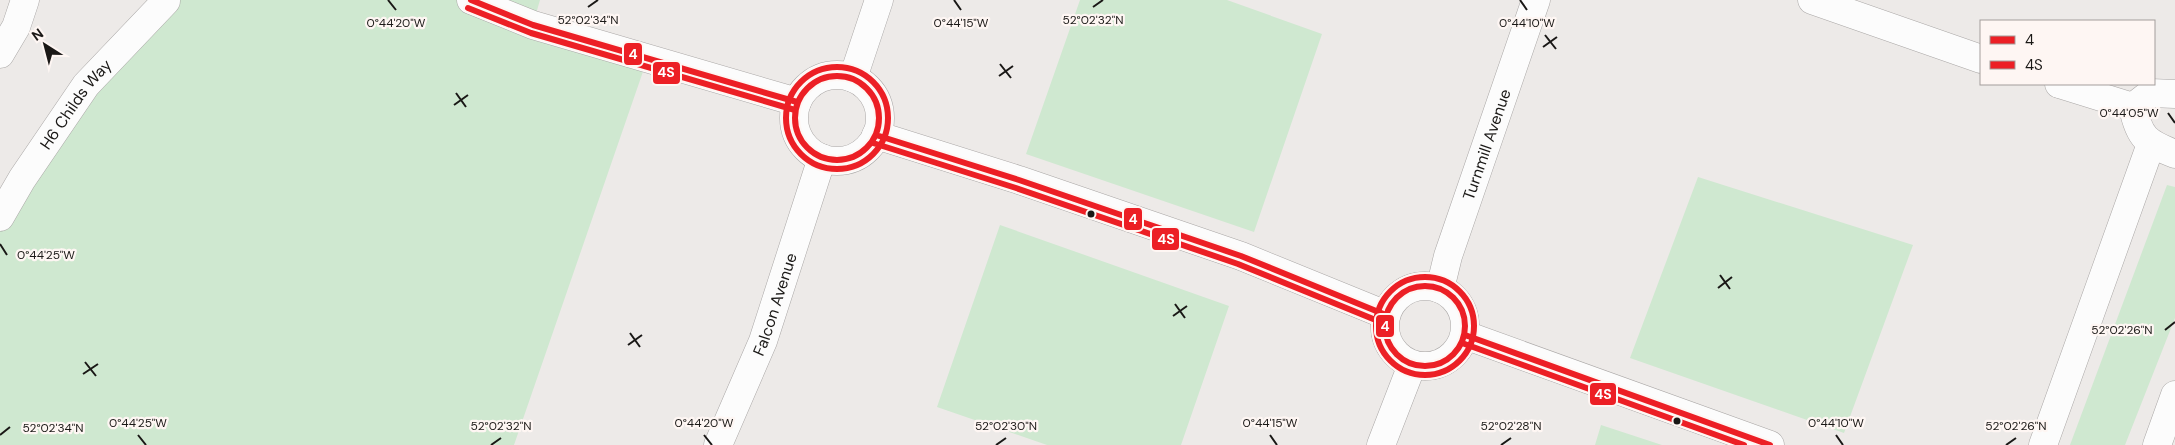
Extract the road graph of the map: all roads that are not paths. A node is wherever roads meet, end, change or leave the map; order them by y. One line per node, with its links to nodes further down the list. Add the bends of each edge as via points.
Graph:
1 (24, 0): 7 (street, via 16,26)
2 (164, 0): 17 (street, H6 Childs Way, via 86,85)
3 (471, 0): 12 (street, via 533,25)
4 (879, 0): 9 (street)
5 (1536, 0): 18 (street, Turnmill Avenue, via 1448,256)
6 (1812, 0): 8 (street)
7 (0, 54)
8 (1980, 59)
9 (853, 78): 12 (street, via 840,75 814,82); 14 (street, via 869,90 878,108 880,122)
10 (2062, 85): 13 (street)
11 (2174, 89): 13 (street, via 2151,93)
12 (797, 102): 16 (street, via 795,129 810,151)
13 (2133, 107): 15 (street, via 2137,126)
14 (876, 135): 16 (street, via 869,146 848,160); 19 (street, via 1241,256)
15 (2163, 149): 26 (street)
16 (822, 158): 23 (street, Falcon Avenue, via 763,341)
17 (2, 213)
18 (1440, 289): 19 (street, via 1429,286 1407,290 1398,296); 20 (street, via 1449,294 1463,312)
19 (1386, 315): 21 (street, via 1386,333 1392,350)
20 (1464, 335): 21 (street, via 1460,347 1450,358 1425,367); 25 (street)
21 (1412, 364): 24 (street)
22 (2175, 395): 27 (street)
23 (718, 445)
24 (1381, 445)
25 (1770, 445)
26 (2044, 445)
27 (2157, 445)

